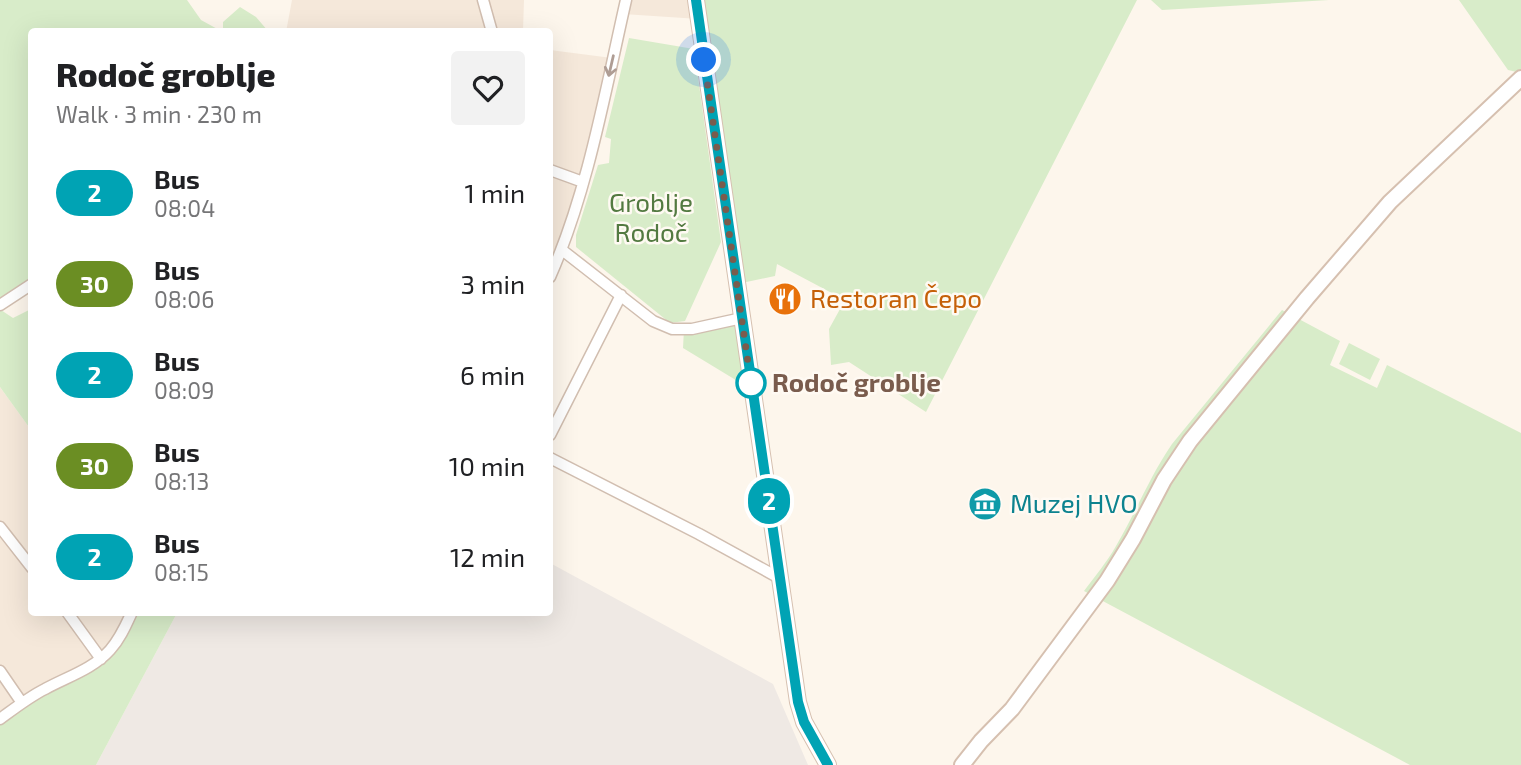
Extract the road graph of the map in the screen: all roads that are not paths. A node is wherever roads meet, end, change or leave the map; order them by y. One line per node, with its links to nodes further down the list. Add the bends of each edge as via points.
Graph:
1 (483, 0): 4 (street)
2 (626, 0): 7 (street, one-way to 7)
3 (696, 0): 13 (street)
4 (491, 28)
5 (1521, 78): 26 (street, via 1390,202 1215,410 1164,480 1107,581 1027,690)
6 (553, 171): 7 (street)
7 (583, 183): 8 (street)
8 (562, 250): 9 (street); 11 (street)
9 (553, 270)
10 (28, 287): 12 (street)
11 (621, 295): 13 (street, via 653,321 672,329); 14 (street)
12 (0, 305)
13 (741, 318): 18 (street)
14 (553, 429)
15 (553, 460): 18 (street)
16 (0, 527): 17 (street)
17 (28, 563)
18 (781, 579): 25 (street, via 798,702)
19 (70, 616): 21 (street)
20 (130, 616): 21 (street)
21 (101, 659): 23 (street)
22 (0, 671): 23 (street)
23 (22, 703): 24 (street)
24 (0, 719)
25 (828, 765)
26 (962, 765)

